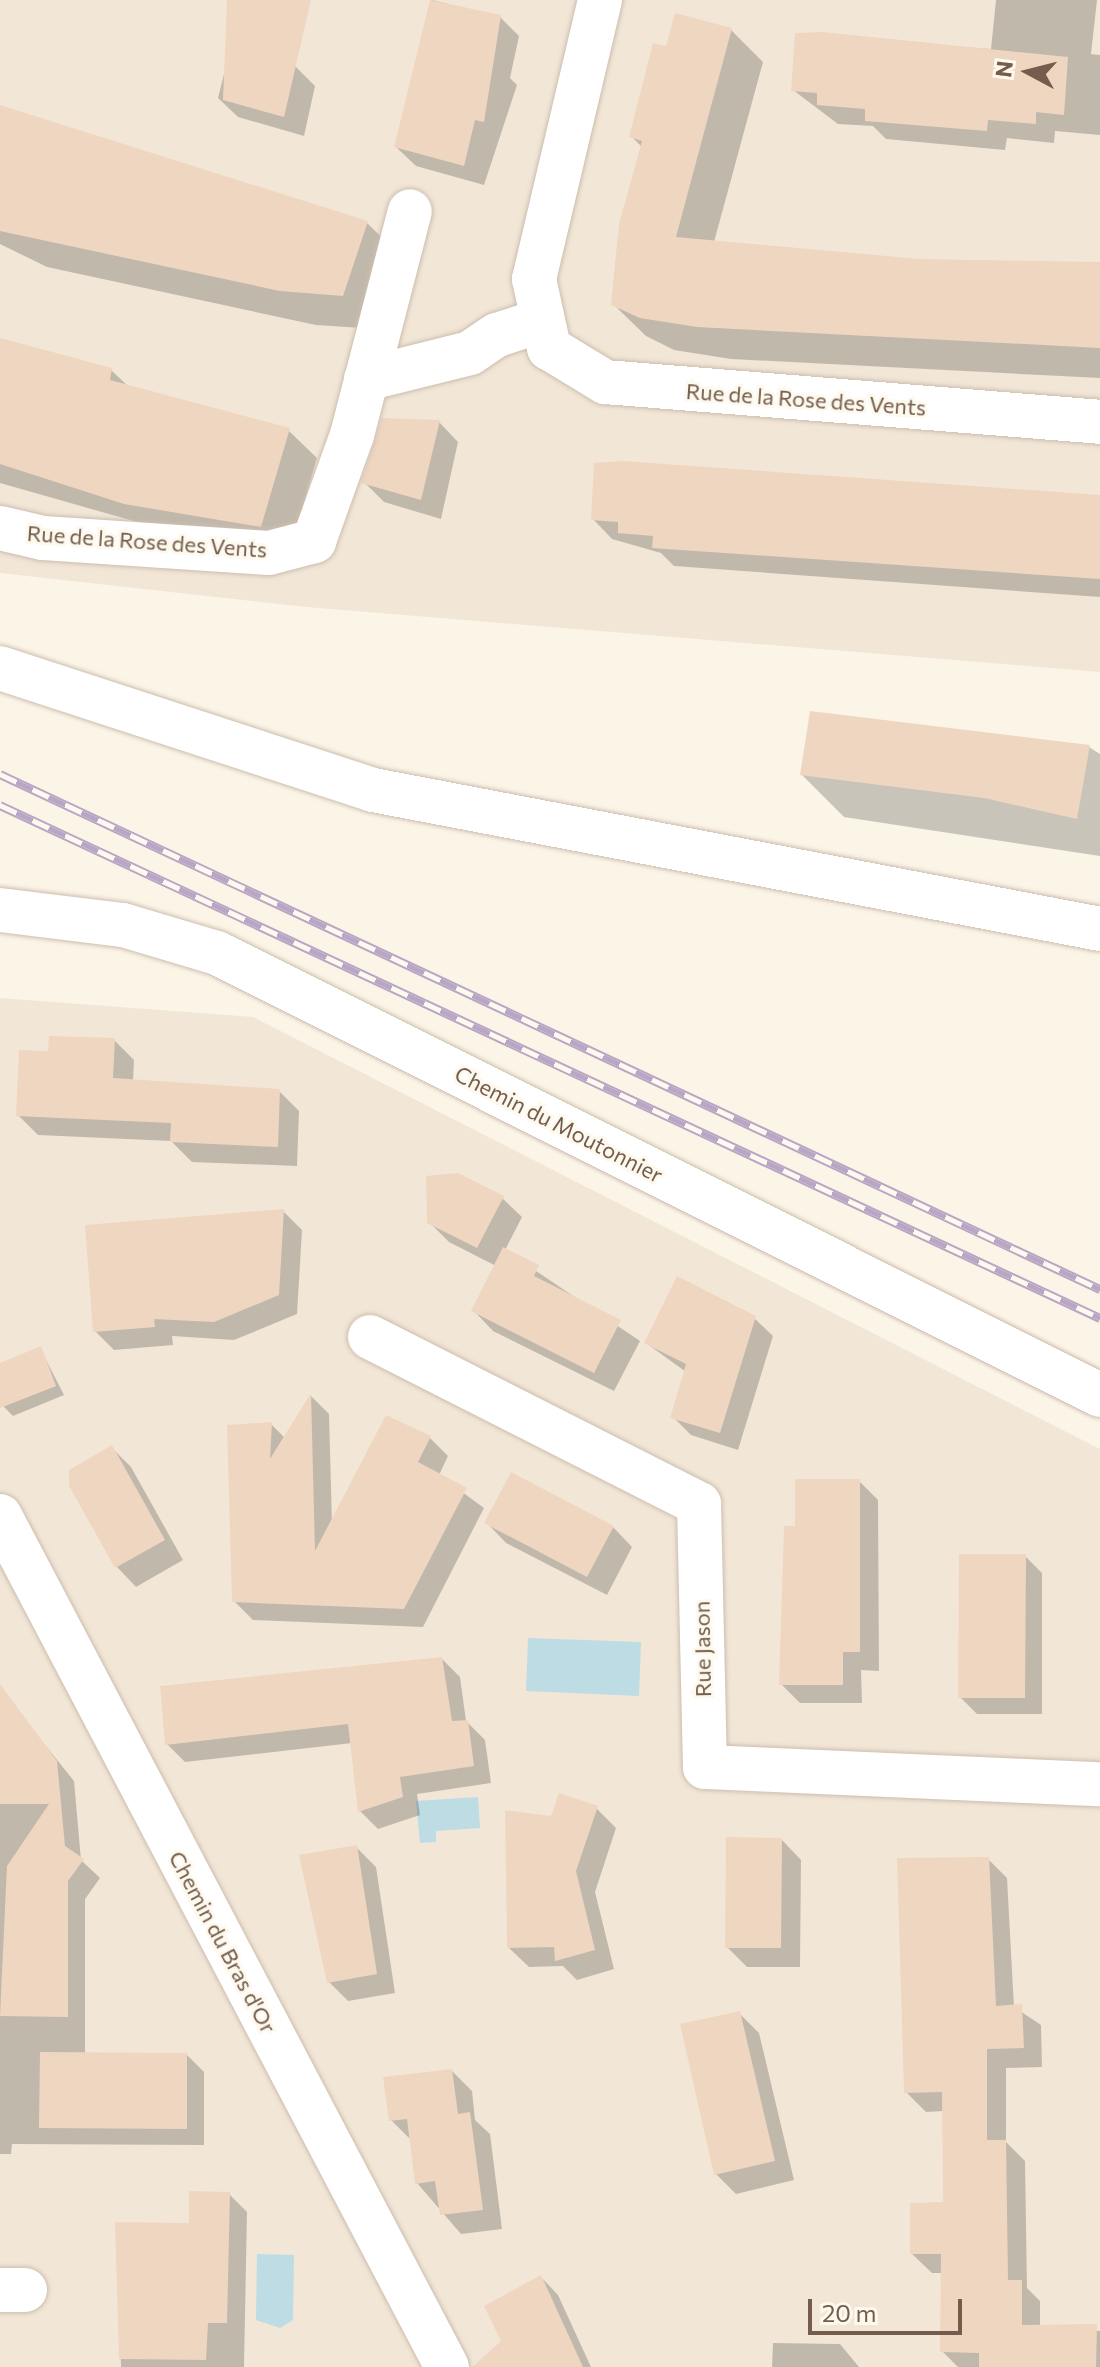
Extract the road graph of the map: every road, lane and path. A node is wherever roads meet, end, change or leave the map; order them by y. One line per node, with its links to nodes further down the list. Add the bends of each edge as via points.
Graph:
1 (600, 0): 3 (street, Rue de la Rose des Vents, via 545,213 534,279)
2 (410, 211): 4 (street, Rue de la Rose des Vents)
3 (540, 321): 4 (street, via 497,335 470,353); 5 (street, Rue de la Rose des Vents, via 549,348 605,382)
4 (366, 379): 6 (street, Rue de la Rose des Vents, via 335,497 314,541 269,553 43,538)
5 (1100, 422)
6 (0, 528)
7 (0, 668): 9 (street, via 373,790)
8 (0, 910): 11 (street, Chemin du Moutonnier, via 123,925 217,953)
9 (1100, 929)
10 (370, 1337): 14 (street, Rue Jason, via 699,1504 705,1767)
11 (1100, 1395)
12 (0, 1516): 13 (street, Chemin du Bras d'Or)
13 (20, 1592): 15 (street, Chemin du Bras d'Or)
14 (1100, 1784)
15 (447, 2367)

